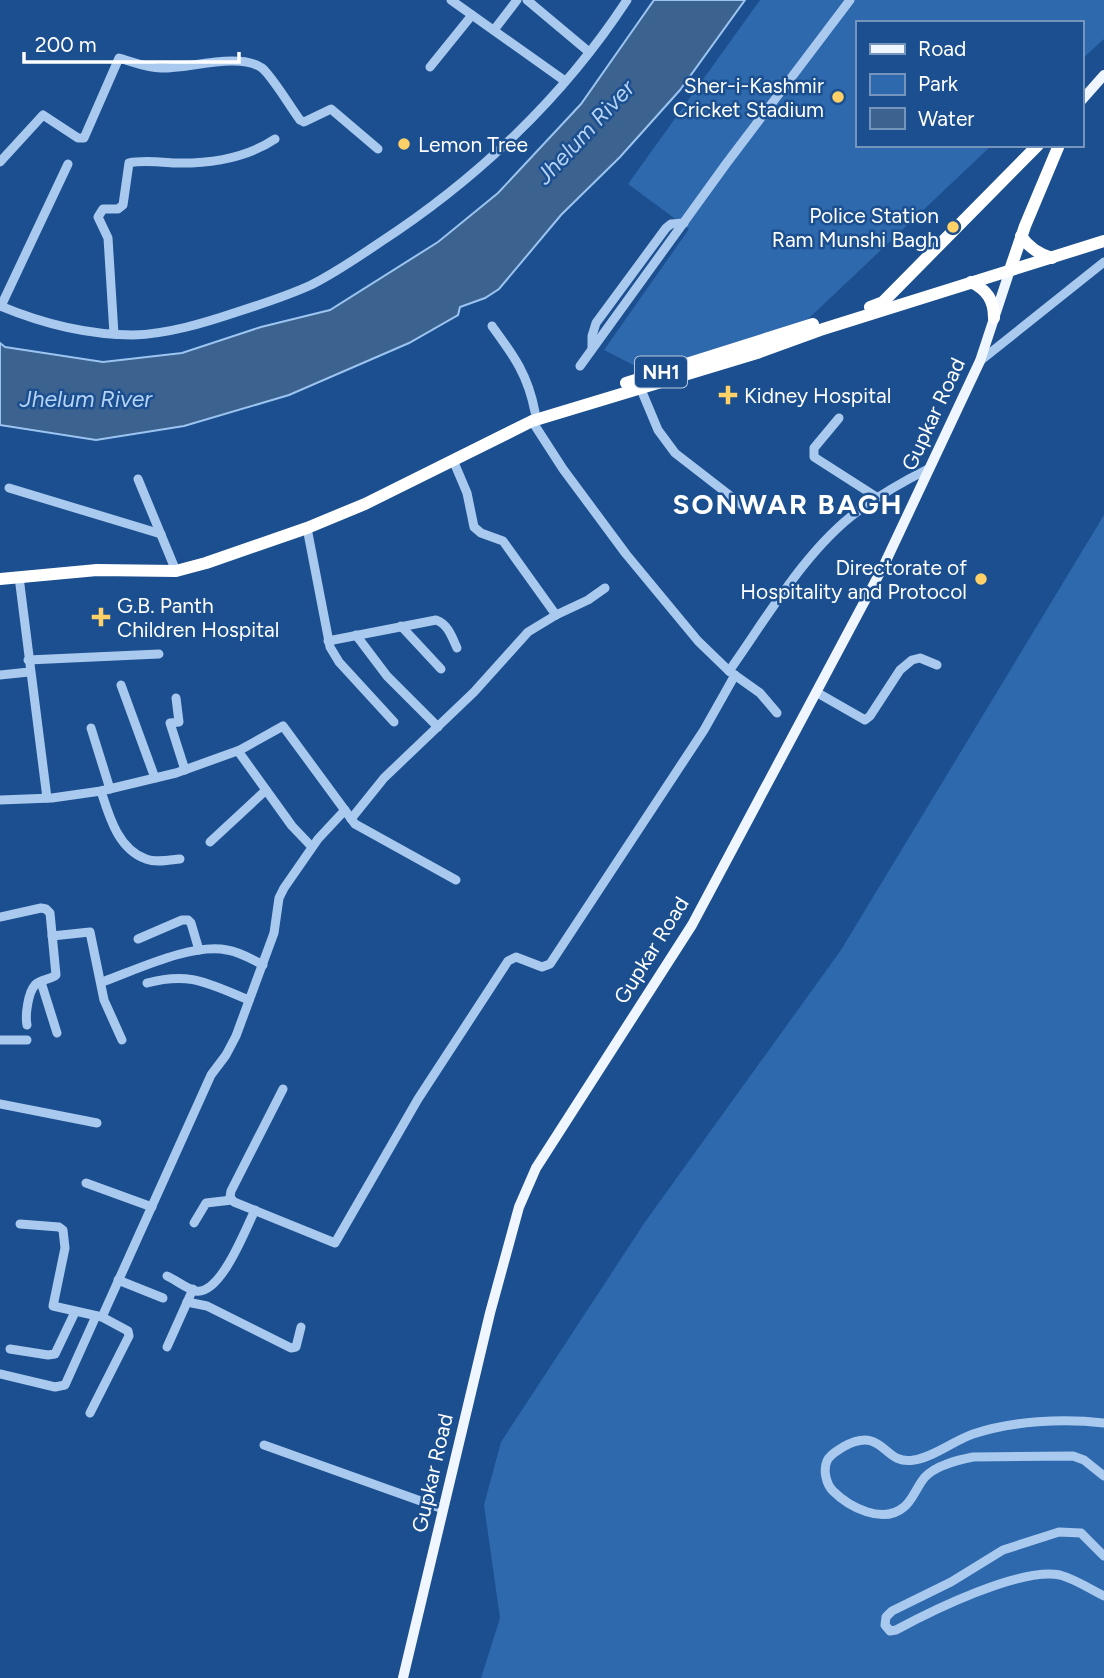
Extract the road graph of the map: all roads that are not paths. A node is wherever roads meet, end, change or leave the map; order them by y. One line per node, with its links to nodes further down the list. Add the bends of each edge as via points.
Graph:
1 (451, 0): 6 (street)
2 (517, 0): 7 (street)
3 (527, 0): 8 (street)
4 (850, 0): 32 (street)
5 (622, 2): 8 (street)
6 (472, 15): 7 (street); 9 (street)
7 (494, 30): 11 (street)
8 (589, 52): 11 (street)
9 (430, 67)
10 (1104, 75): 12 (main road)
11 (565, 81): 30 (street, via 494,156 457,187 321,279 276,299 174,330)
12 (1083, 99)
13 (275, 139): 30 (street, via 232,159 129,163 122,205 103,209 98,217 108,238)
14 (1036, 147): 26 (highway)
15 (1058, 147): 19 (highway)
16 (378, 149): 17 (street, via 331,109 300,120 261,67 215,62 164,68 119,58 85,138 43,115)
17 (0, 162)
18 (68, 164): 25 (street)
19 (1021, 236): 21 (highway, via 1028,246); 23 (highway)
20 (1104, 241): 21 (highway, NH1)
21 (1052, 258): 23 (highway, NH1)
22 (1104, 262): 31 (street)
23 (1010, 270): 24 (highway, NH1); 28 (main road, Gupkar Road)
24 (971, 282): 26 (highway, NH1); 28 (highway, via 991,299)
25 (0, 306): 30 (street, via 44,323)
26 (879, 308): 27 (highway, NH1)
27 (859, 314): 33 (highway, NH1, via 785,343); 34 (highway, NH1)
28 (994, 318): 31 (main road, Gupkar Road)
29 (492, 326): 34 (street, via 526,375)
30 (114, 334)
31 (980, 361): 37 (main road, Gupkar Road)
32 (580, 366)
33 (640, 387): 34 (highway, NH1); 41 (street, via 658,430 675,453)
34 (534, 416): 36 (highway, NH1); 59 (street, via 563,469 626,554)
35 (839, 418): 40 (street, via 814,448 814,457)
36 (453, 460): 42 (highway, NH1); 49 (street, via 474,527 503,541)
37 (928, 469): 40 (street); 62 (main road, Gupkar Road, via 884,565)
38 (138, 479): 43 (street)
39 (9, 488): 43 (street)
40 (878, 498): 59 (street, via 841,526 806,564 769,610)
41 (746, 508)
42 (307, 528): 44 (highway, NH1); 52 (street)
43 (161, 534): 44 (street)
44 (176, 571): 46 (highway, NH1, via 97,570)
45 (0, 579): 46 (highway, NH1)
46 (22, 579): 47 (highway, NH1); 55 (street)
47 (0, 585)
48 (606, 588): 49 (street)
49 (556, 615): 66 (street, via 528,632)
50 (401, 626): 51 (street); 53 (street, via 440,621); 57 (street)
51 (356, 635): 52 (street); 66 (street, via 387,676)
52 (328, 641): 65 (street, via 339,662)
53 (457, 648)
54 (159, 654): 55 (street)
55 (28, 660): 58 (street)
56 (937, 666): 62 (street, via 920,658 905,665 865,720)
57 (441, 669)
58 (29, 672): 60 (street); 73 (street)
59 (732, 673): 64 (street, via 760,693); 100 (street, via 704,730 550,964 542,967 516,957 508,961 382,1159 337,1242)
60 (0, 675)
61 (121, 685): 70 (street)
62 (816, 692): 118 (main road, Gupkar Road, via 692,925 536,1168 519,1207 489,1313)
63 (176, 698): 69 (street, via 179,722 170,723)
64 (777, 713)
65 (394, 722)
66 (438, 727): 75 (street)
67 (91, 728): 71 (street)
68 (238, 751): 69 (street); 72 (street); 75 (street, via 283,726)
69 (185, 770): 70 (street)
70 (155, 778): 71 (street)
71 (105, 790): 73 (street); 78 (street, via 117,834 134,851 146,859)
72 (266, 790): 76 (street); 77 (street)
73 (47, 798): 74 (street)
74 (0, 800)
75 (348, 815): 77 (street); 79 (street, via 360,828)
76 (210, 842)
77 (312, 847): 84 (street, via 279,898 277,924)
78 (180, 859)
79 (456, 880)
80 (0, 917): 81 (street, via 44,908 50,913)
81 (52, 936): 86 (street, via 56,975); 93 (street, via 90,932 104,1000)
82 (138, 939): 83 (street, via 188,920)
83 (199, 950): 84 (street, via 228,950); 85 (street)
84 (263, 965): 88 (street)
85 (105, 981)
86 (41, 982): 89 (street, via 33,990); 90 (street)
87 (147, 983): 88 (street, via 191,978)
88 (249, 1000): 99 (street, via 232,1047 211,1075)
89 (27, 1025)
90 (57, 1032)
91 (0, 1040): 92 (street)
92 (27, 1040)
93 (122, 1040)
94 (283, 1089): 98 (street, via 231,1191)
95 (0, 1104): 96 (street)
96 (97, 1123)
97 (86, 1183): 99 (street)
98 (232, 1199): 100 (street); 101 (street, via 206,1203)
99 (152, 1207): 104 (street)
100 (255, 1210): 105 (street, via 220,1276 205,1289)
101 (194, 1223)
102 (20, 1224): 108 (street, via 62,1230 65,1248 53,1304)
103 (167, 1276): 105 (street)
104 (118, 1280): 106 (street); 109 (street)
105 (193, 1289): 107 (street)
106 (163, 1298)
107 (187, 1302): 110 (street, via 207,1306 291,1348 296,1347); 111 (street)
108 (75, 1312): 109 (street); 112 (street, via 55,1354)
109 (99, 1316): 113 (street, via 65,1385 55,1387); 114 (street, via 124,1328 129,1336)
110 (301, 1327)
111 (167, 1347)
112 (10, 1349)
113 (0, 1374)
114 (90, 1413)
115 (1104, 1423): 117 (street, via 1071,1419 990,1429 911,1461 895,1457 876,1442 855,1440 835,1451 825,1468 835,1493 882,1516 903,1508 926,1475 973,1457 1073,1456)
116 (264, 1445): 118 (street)
117 (1104, 1476)
118 (443, 1508): 121 (main road, Gupkar Road)
119 (1104, 1556): 120 (street, via 1081,1533 1059,1532 1003,1550 892,1611 885,1625 896,1630 931,1611 1032,1576 1059,1575)
120 (1104, 1596)
121 (403, 1678)

